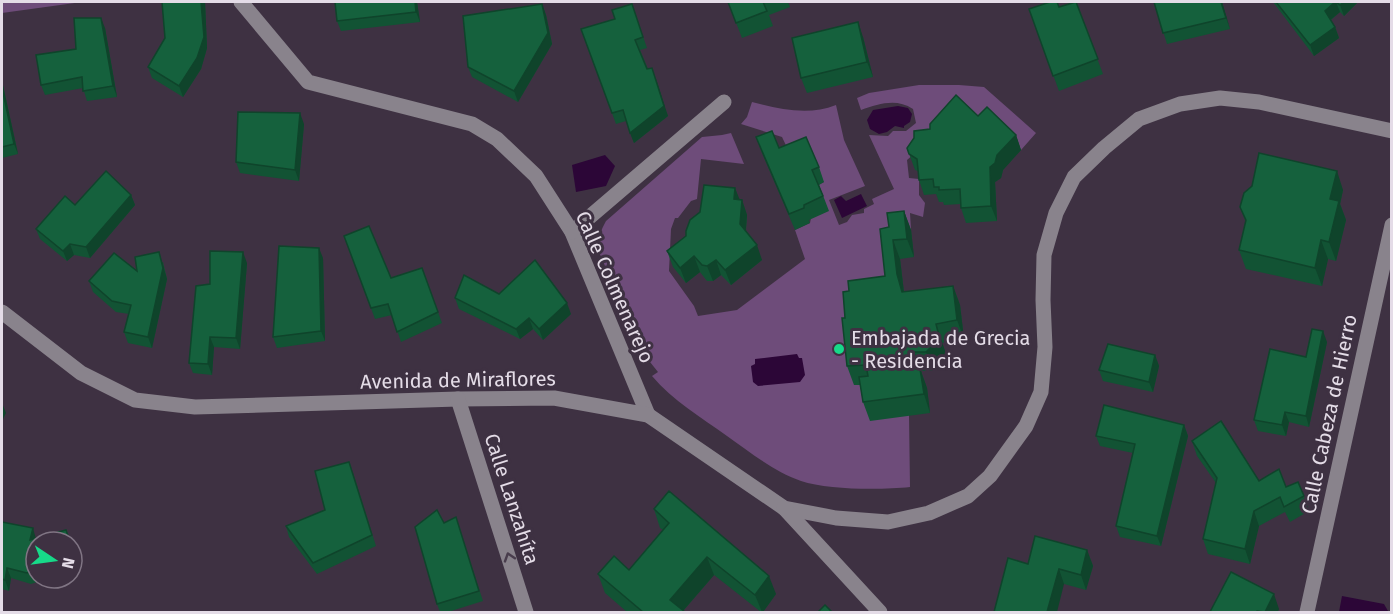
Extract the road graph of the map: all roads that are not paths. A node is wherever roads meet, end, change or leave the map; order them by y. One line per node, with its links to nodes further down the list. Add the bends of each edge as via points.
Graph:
1 (241, 2): 5 (street, Calle Colmenarejo, via 309,82 472,124 496,139 536,176)
2 (724, 102): 5 (street)
3 (1392, 131): 9 (street, Avenida de Miraflores, via 1259,102 1220,98 1180,104 1139,119 1074,177 1056,213 1044,255 1045,347 1041,392 1026,426 990,476 968,496 929,513 888,522)
4 (1392, 225): 12 (street, Calle Cabeza de Hierro)
5 (572, 232): 8 (street, Calle Colmenarejo)
6 (2, 312): 7 (street, Avenida de Miraflores, via 81,374 135,400 195,407)
7 (458, 399): 8 (street, Avenida de Miraflores, via 554,398); 10 (street, Calle Lanzahíta, one-way to 7)
8 (648, 415): 9 (street, Avenida de Miraflores)
9 (783, 508): 11 (street)
10 (526, 612)
11 (880, 612)
12 (1307, 612)

